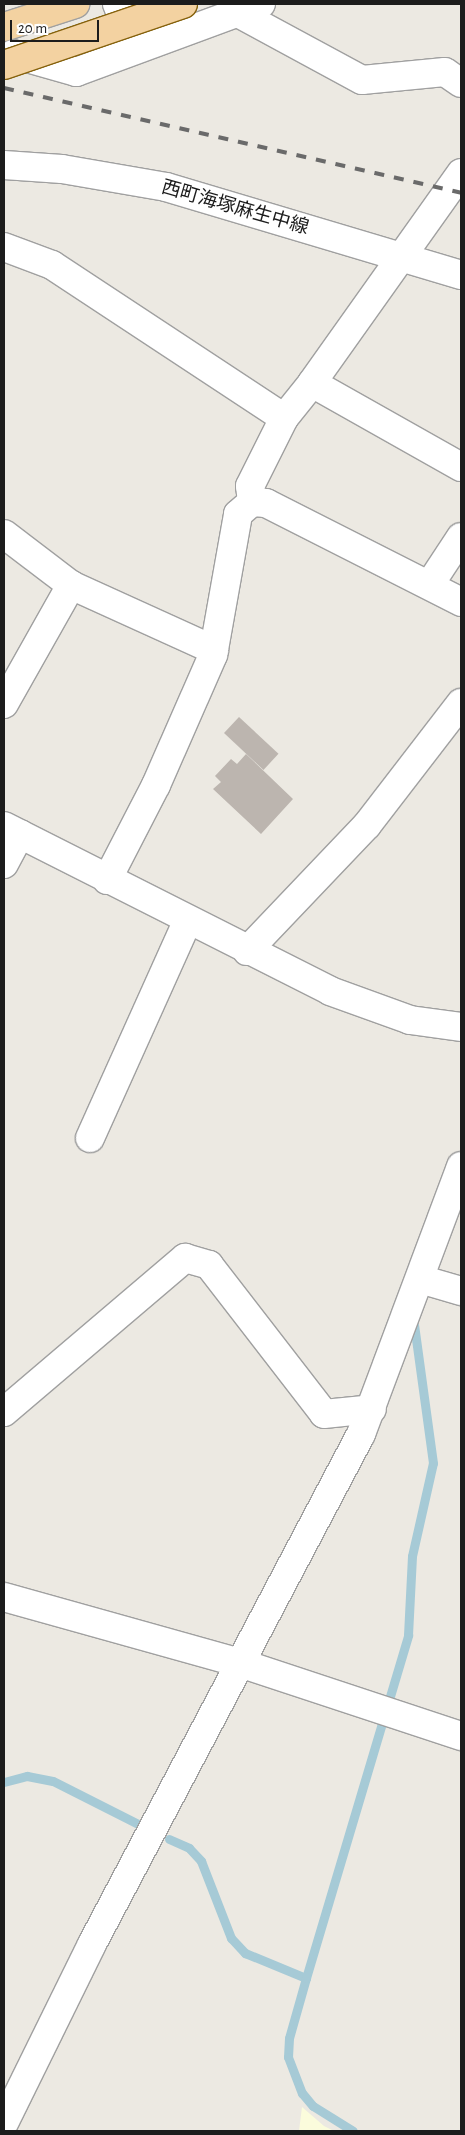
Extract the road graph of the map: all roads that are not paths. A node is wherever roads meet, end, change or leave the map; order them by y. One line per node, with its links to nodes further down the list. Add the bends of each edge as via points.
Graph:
1 (75, 4): 5 (main road)
2 (117, 4): 6 (street)
3 (183, 4): 8 (main road, bridge)
4 (250, 8): 6 (street); 9 (street, via 362,80 445,72)
5 (4, 28)
6 (135, 50): 7 (street, via 76,72)
7 (4, 51)
8 (4, 65)
9 (461, 83)
10 (4, 165): 13 (street, 西町海塚麻生中線, via 62,169 166,187)
11 (461, 174): 13 (street)
12 (4, 247): 16 (street, via 52,265)
13 (400, 257): 14 (street, 西町海塚麻生中線); 15 (street)
14 (461, 275)
15 (312, 383): 16 (street); 17 (street)
16 (284, 418): 18 (street, via 250,486)
17 (461, 467)
18 (252, 502): 21 (street, via 266,503); 24 (street, via 238,514)
19 (4, 534): 22 (street)
20 (461, 537): 21 (street)
21 (430, 584): 23 (street)
22 (71, 585): 24 (street); 26 (street)
23 (461, 602)
24 (214, 650): 29 (street, via 156,785)
25 (461, 703): 31 (street, via 367,826)
26 (4, 704)
27 (12, 830): 28 (street); 29 (street)
28 (4, 864)
29 (108, 880): 30 (street)
30 (187, 922): 31 (street); 33 (street)
31 (247, 950): 32 (street, via 330,991 410,1020)
32 (461, 1027)
33 (90, 1138)
34 (461, 1166): 35 (street)
35 (420, 1279): 36 (street); 37 (street)
36 (461, 1290)
37 (372, 1410): 38 (street, via 324,1414 209,1265 185,1258); 40 (street)
38 (4, 1412)
39 (4, 1597): 40 (street)
40 (240, 1662): 41 (street); 42 (street)
41 (461, 1736)
42 (4, 2123)

